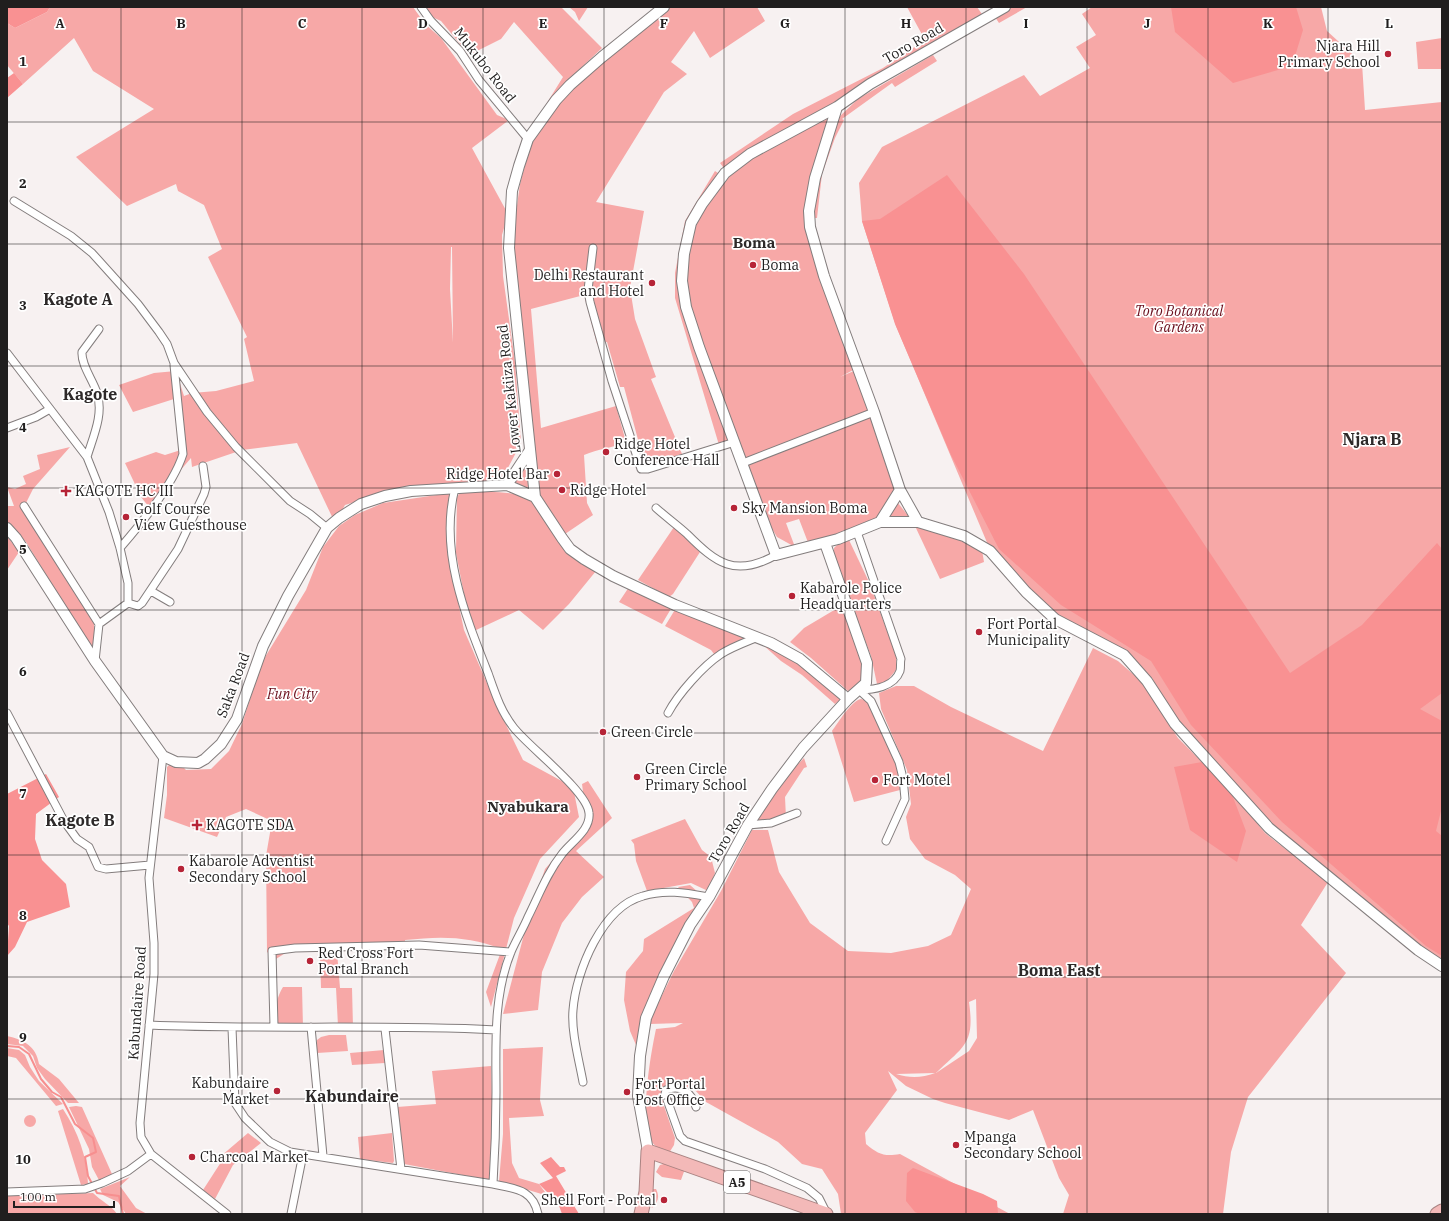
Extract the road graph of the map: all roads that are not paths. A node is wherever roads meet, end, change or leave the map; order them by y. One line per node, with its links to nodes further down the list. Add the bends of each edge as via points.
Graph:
1 (421, 7): 5 (street, Mukubo Road, via 460,51 479,80)
2 (664, 7): 5 (main road, Lower Kakiiza Road, via 570,85)
3 (1005, 7): 4 (main road, Toro Road, via 870,84)
4 (837, 107): 12 (main road, via 815,178 809,211 810,227 824,276); 14 (main road, Toro Road, via 750,154 724,173 691,223 684,254 682,281 686,307)
5 (528, 139): 15 (main road, Lower Kakiiza Road, via 512,191 509,248)
6 (14, 201): 10 (street, via 71,236 92,253 138,304 167,344)
7 (593, 248): 14 (street, via 588,290 590,302 612,381 641,469)
8 (99, 329): 16 (street, via 82,352 99,406 95,436)
9 (7, 353): 11 (street)
10 (174, 363): 28 (street, via 207,412 236,447 290,502); 31 (street, via 183,454 179,466 141,524)
11 (50, 409): 13 (street); 16 (street)
12 (874, 412): 17 (street); 21 (main road)
13 (7, 428)
14 (735, 442): 17 (main road, Toro Road)
15 (530, 450): 19 (main road); 22 (main road, Lower Kakiiza Road)
16 (87, 457): 31 (street)
17 (742, 463): 32 (main road, Toro Road)
18 (203, 466): 33 (street, via 206,487 202,502 178,549)
19 (507, 485): 20 (main road, Saka Road); 22 (main road, Saka Road)
20 (455, 488): 28 (main road, Saka Road, via 411,491 385,496 361,504); 49 (street, via 451,501 450,523 453,567 464,611 503,713 514,729 583,798 589,813 586,827 563,852 541,887)
21 (900, 490): 25 (main road); 26 (main road)
22 (535, 497): 37 (main road, Lower Kakiiza Road, via 570,549 584,559 613,576 675,605)
23 (24, 506): 36 (street)
24 (656, 508): 32 (street, via 704,552 721,563 740,566)
25 (880, 522): 26 (main road); 29 (main road)
26 (918, 522): 50 (main road, via 964,536 990,551 1026,592 1055,619 1124,655 1148,681 1175,724 1269,828 1418,950)
27 (7, 528): 38 (main road)
28 (327, 528): 43 (main road, Saka Road, via 263,646 237,719 221,744 206,759 198,763 176,762)
29 (857, 532): 30 (main road); 39 (street, via 900,658 900,672 893,680 872,690)
30 (825, 543): 32 (main road); 39 (main road, Toro Road, via 868,663 866,683)
31 (120, 548): 35 (street, via 128,583)
32 (776, 555)
33 (151, 591): 34 (street); 35 (street, via 138,606)
34 (170, 602)
35 (128, 603): 36 (street)
36 (99, 624): 38 (street)
37 (758, 637): 40 (main road, Lower Kakiiza Road, via 800,659); 42 (street, via 721,654 705,667)
38 (95, 661): 43 (main road)
39 (859, 690): 40 (main road, Toro Road); 46 (street, via 872,701 896,755 903,778 905,799)
40 (848, 699): 45 (main road, Toro Road, via 803,748)
41 (7, 713): 47 (street, via 64,821 77,839 89,847 98,867 106,869)
42 (668, 713)
43 (163, 756): 47 (street, Kabundaire Road)
44 (797, 813): 45 (street, via 771,823)
45 (748, 825): 48 (main road, Toro Road)
46 (886, 841)
47 (150, 865): 51 (street, Kabundaire Road, via 154,974)
48 (709, 897): 57 (street, via 677,892 641,896 619,911 604,926 584,962 573,1009); 59 (main road, Toro Road, via 690,925 646,1018 640,1056 638,1096)
49 (511, 952): 52 (street, via 419,945 272,950); 56 (street, via 498,998)
50 (1442, 966)
51 (149, 1025): 54 (street); 60 (street, Kabundaire Road, via 140,1128 141,1137)
52 (274, 1026): 53 (street); 54 (street)
53 (311, 1027): 55 (street); 62 (street)
54 (232, 1028): 61 (street, via 235,1103 239,1111 270,1142 290,1152)
55 (385, 1029): 56 (street); 63 (street)
56 (496, 1030): 64 (street)
57 (583, 1082)
58 (696, 1107): 71 (street, via 694,1098 686,1091 675,1087 666,1090 665,1094 680,1136 685,1141 765,1169 807,1188 819,1198)
59 (648, 1151): 70 (highway, via 646,1192); 71 (highway, A5)
60 (151, 1154): 65 (street, via 128,1171 85,1189); 67 (street, Kabundaire Road)
61 (303, 1154): 62 (street); 68 (street)
62 (323, 1156): 63 (street)
63 (401, 1169): 64 (street)
64 (493, 1184): 69 (street, via 528,1194 536,1203)
65 (7, 1192)
66 (1442, 1211): 72 (highway)
67 (227, 1214)
68 (291, 1214)
69 (538, 1214)
70 (641, 1214)
71 (826, 1214)
72 (1437, 1214)

